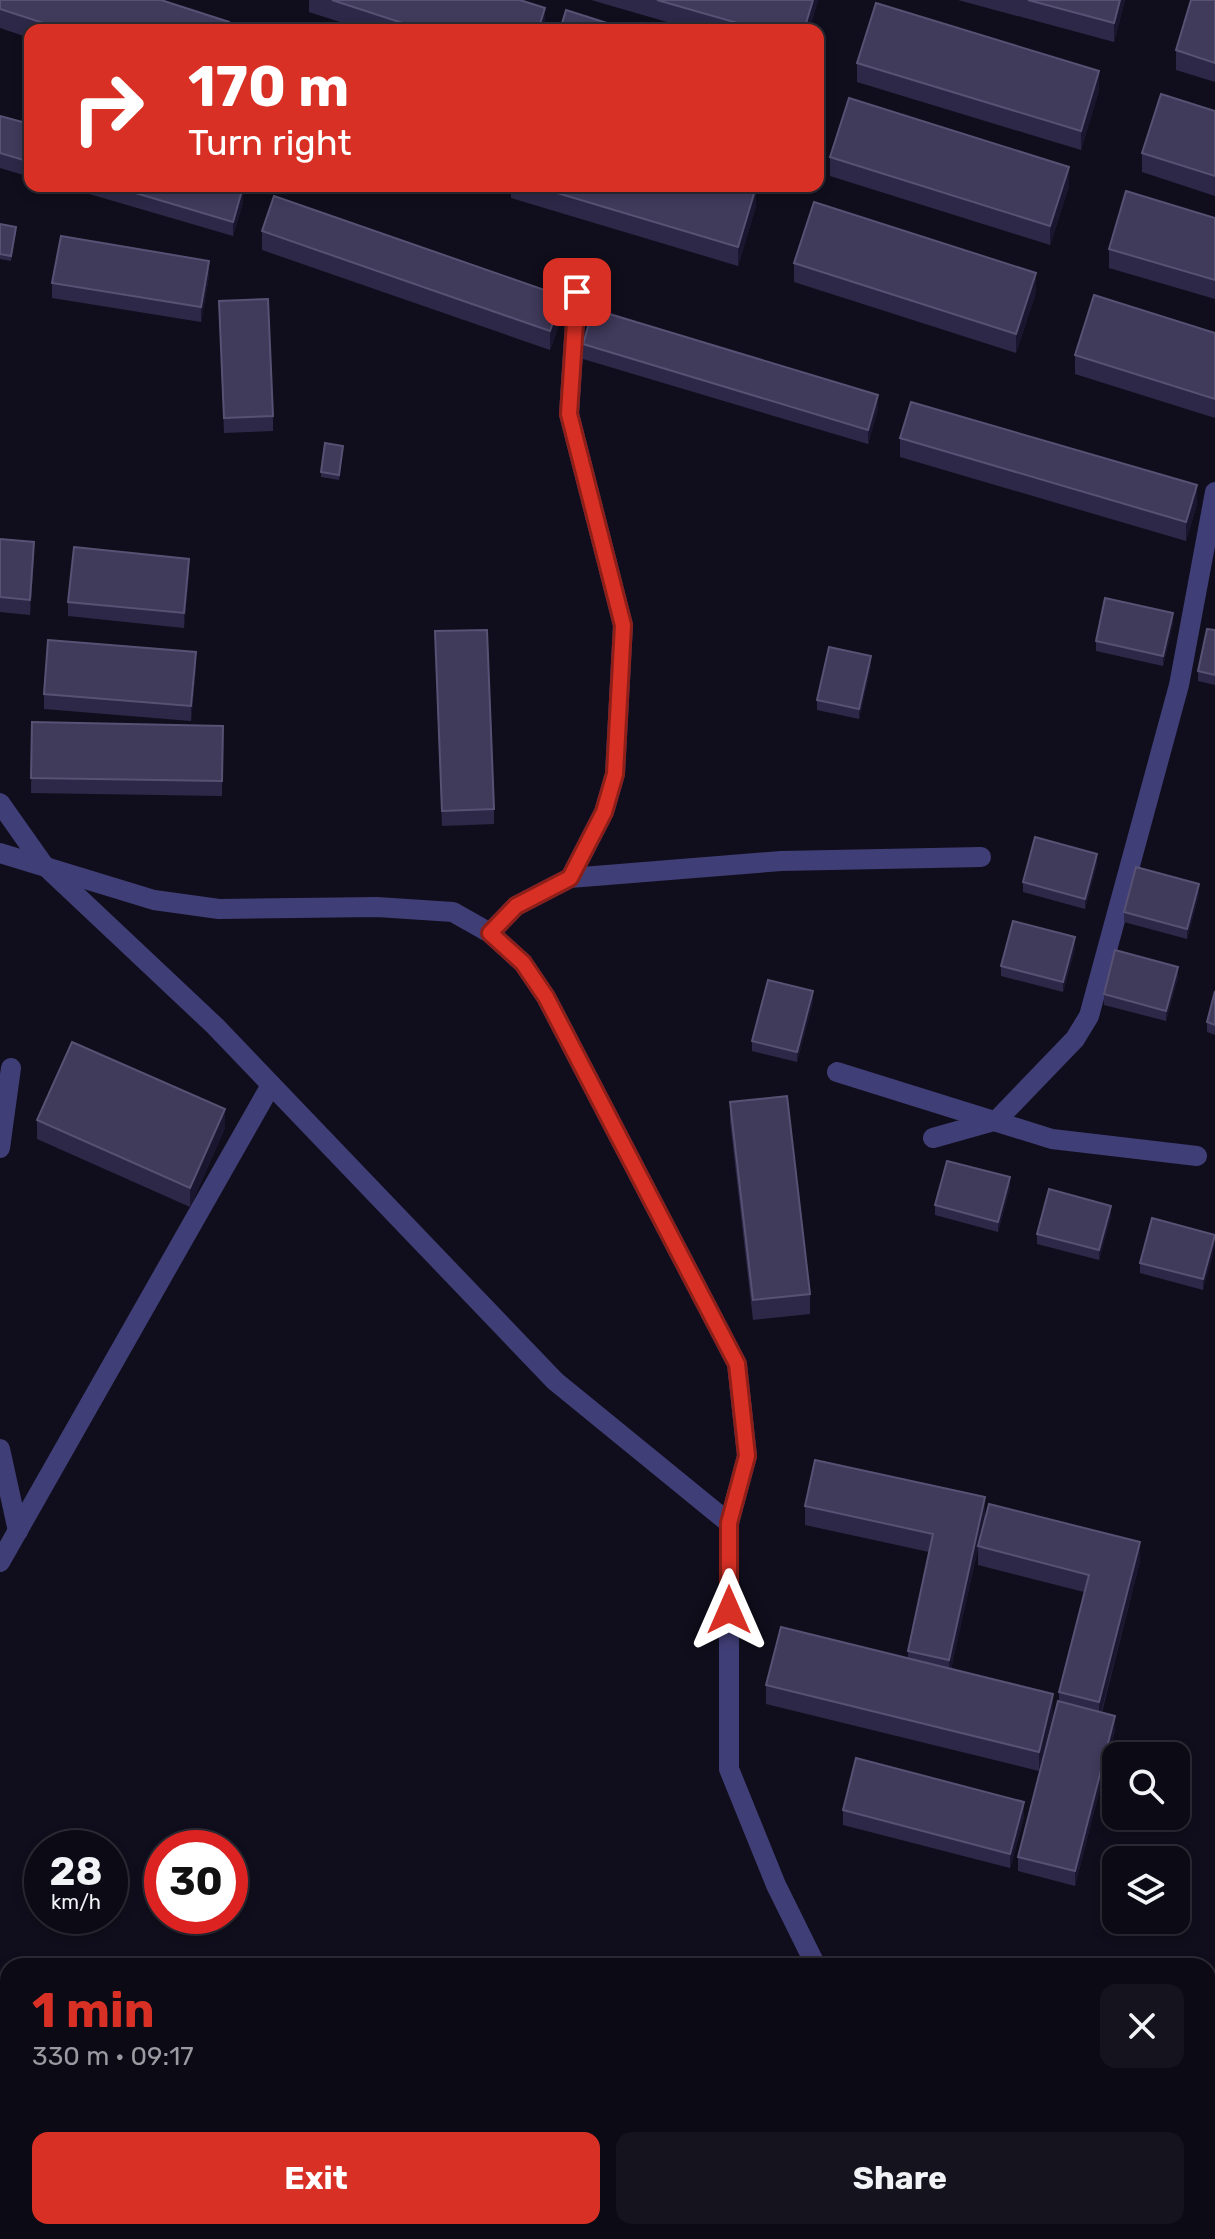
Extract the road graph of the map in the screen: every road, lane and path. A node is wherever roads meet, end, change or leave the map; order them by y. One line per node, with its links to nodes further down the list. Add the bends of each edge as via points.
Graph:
1 (577, 292): 7 (street, via 569,414 623,625 615,774 604,812)
2 (1215, 492): 12 (street, via 1179,685 1089,1016 1075,1039)
3 (0, 803): 6 (street)
4 (0, 853): 6 (street)
5 (981, 857): 7 (street, via 781,861)
6 (43, 864): 8 (street, via 154,900 219,909 377,907 453,912); 11 (street)
7 (570, 878): 8 (street, via 516,906)
8 (490, 933): 17 (street, via 523,963 546,997 737,1364 747,1456)
9 (11, 1068): 14 (street)
10 (837, 1072): 12 (street)
11 (271, 1085): 17 (street, via 555,1381); 18 (street)
12 (997, 1120): 13 (street); 15 (street, via 1071,1143)
13 (933, 1138)
14 (0, 1148)
15 (1197, 1156)
16 (0, 1449): 18 (street)
17 (729, 1523): 20 (street, via 729,1769)
18 (18, 1531): 19 (street)
19 (0, 1562)
20 (812, 1958)

